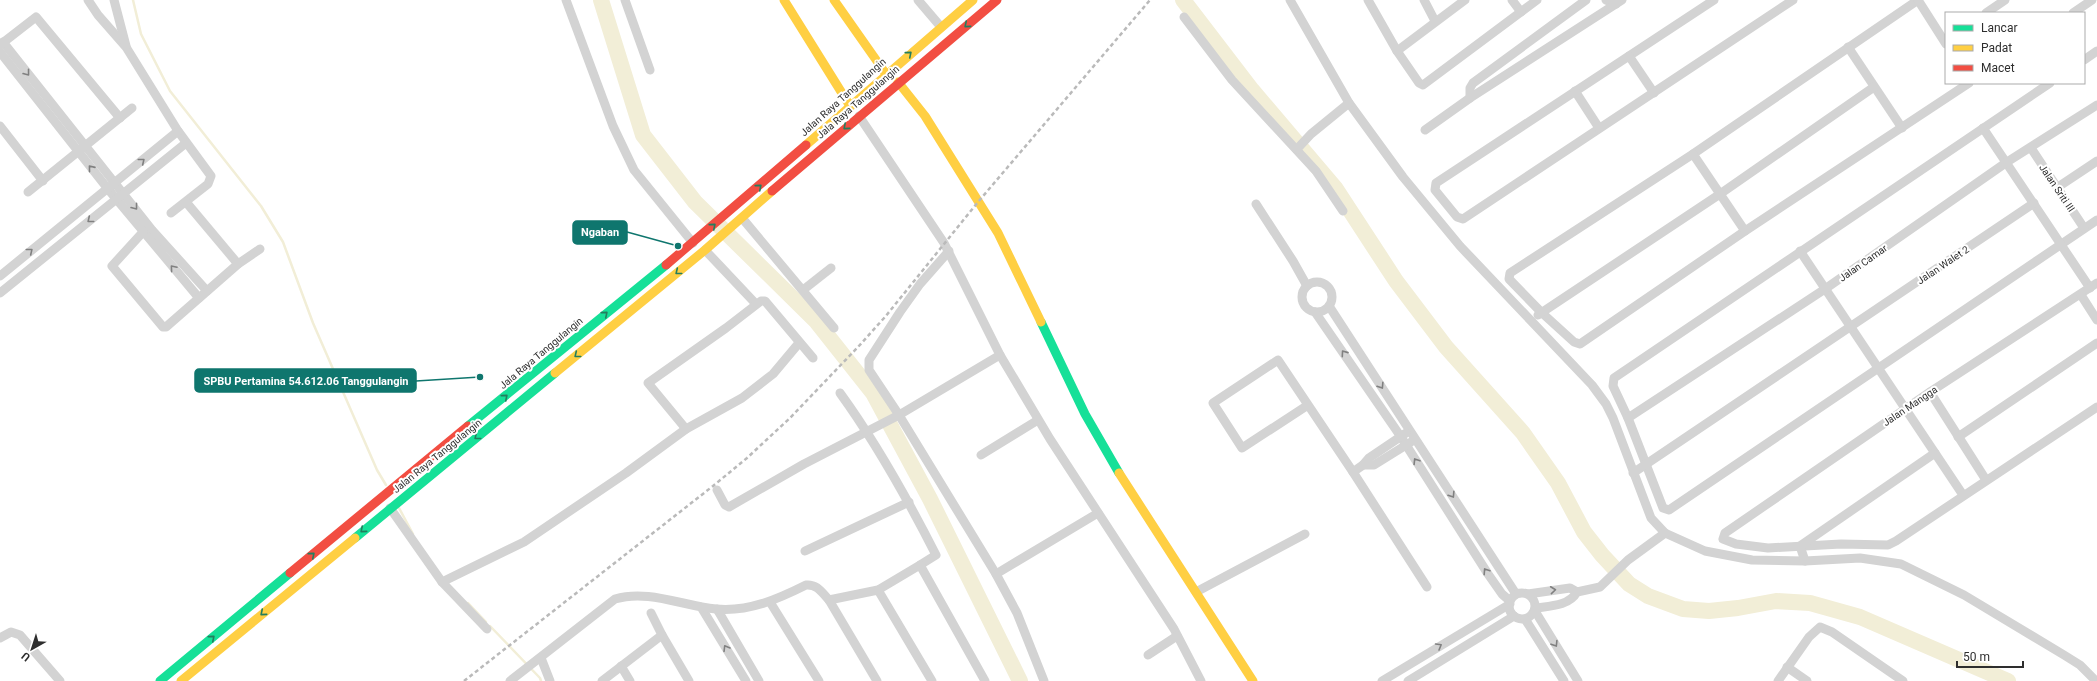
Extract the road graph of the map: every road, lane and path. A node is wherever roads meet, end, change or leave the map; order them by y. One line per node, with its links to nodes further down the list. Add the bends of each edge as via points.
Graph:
1 (88, 0): 34 (street)
2 (114, 0): 34 (street)
3 (566, 0): 87 (street, via 613,126 634,170)
4 (625, 0): 41 (street)
5 (784, 0): 52 (main road)
6 (834, 0): 42 (main road)
7 (918, 0): 31 (street)
8 (973, 0): 31 (main road, Jalan Raya Tanggulangin)
9 (997, 0): 43 (main road, Jala Raya Tanggulangin, one-way to 43)
10 (1368, 0): 36 (street)
11 (1424, 0): 30 (street)
12 (1465, 0): 24 (street)
13 (1512, 0): 26 (street)
14 (1537, 0): 26 (street)
15 (1586, 0): 49 (street, via 1473,83)
16 (1606, 0): 23 (street)
17 (1714, 0): 39 (street)
18 (1793, 0): 25 (street)
19 (1918, 0): 32 (street); 35 (street)
20 (2005, 0): 27 (street)
21 (2092, 0): 28 (street)
22 (1292, 1): 50 (street)
23 (1619, 2): 49 (street)
24 (1455, 3): 30 (street)
25 (1781, 3): 48 (street)
26 (1521, 12): 36 (street, via 1423,85)
27 (1987, 12)
28 (2074, 12)
29 (1184, 17): 63 (street, via 1232,80)
30 (1435, 21): 36 (street)
31 (941, 27): 42 (main road, Jalan Raya Tanggulangin, one-way to 31)
32 (1945, 42)
33 (2, 44): 55 (street, via 36,17); 65 (street, one-way to 65)
34 (126, 47): 61 (street)
35 (1848, 47): 46 (street); 66 (street)
36 (1397, 50)
37 (2097, 51): 40 (street)
38 (0, 52): 65 (street)
39 (1629, 56): 47 (street); 48 (street)
40 (2085, 59)
41 (650, 70)
42 (886, 74): 52 (main road, Jalan Raya Tanggulangin)
43 (898, 82): 54 (main road, Jala Raya Tanggulangin); 157 (main road, via 925,116 998,234 1085,414 1128,488)
44 (1968, 84): 58 (street)
45 (2049, 84): 59 (street)
46 (1874, 87): 58 (street); 73 (street)
47 (1575, 91): 57 (street); 76 (street, via 1436,183 1435,190)
48 (1654, 93): 57 (street)
49 (1470, 98): 60 (street)
50 (1349, 103): 63 (street); 79 (street, via 1403,177)
51 (2097, 105): 64 (street, Jalan Camar)
52 (850, 106): 87 (main road, Jalan Raya Tanggulangin, one-way to 52)
53 (132, 108): 55 (street)
54 (859, 116): 83 (main road, Jala Raya Tanggulangin, one-way to 83); 91 (street)
55 (120, 118): 65 (street)
56 (0, 126): 69 (street)
57 (1599, 128): 76 (street, via 1462,220)
58 (1902, 128): 85 (street)
59 (1983, 128): 68 (street); 92 (street)
60 (1425, 130)
61 (178, 132): 62 (street); 70 (street, one-way to 61)
62 (186, 143): 74 (street); 75 (street, via 211,176 208,184)
63 (1298, 148): 80 (street)
64 (2031, 148): 68 (street, Jalan Camar); 71 (street, Jalan Sriti III)
65 (82, 149): 69 (street); 70 (street)
66 (1693, 154): 73 (street); 107 (street, via 1510,272 1509,279)
67 (2097, 161): 71 (street)
68 (2007, 162): 77 (street); 98 (street, Jalan Camar)
69 (43, 181): 72 (street)
70 (111, 186): 74 (street); 95 (street, one-way to 70)
71 (2058, 187): 84 (street, Jalan Sriti III)
72 (28, 192)
73 (1720, 194): 85 (street); 107 (street)
74 (120, 196): 86 (street); 100 (street, one-way to 100); 101 (street, one-way to 101)
75 (186, 202): 81 (street); 93 (street)
76 (1445, 203): 79 (street)
77 (2034, 203): 88 (street); 110 (street, Jalan Walet 2)
78 (1256, 204): 97 (street)
79 (1432, 210): 109 (street, via 1460,246)
80 (1343, 211)
81 (171, 214)
82 (2097, 220): 84 (street)
83 (739, 221): 89 (main road, Jala Raya Tanggulangin); 99 (street)
84 (2084, 228): 88 (street)
85 (1745, 231): 107 (street, via 1580,344 1574,342)
86 (143, 232): 103 (street, one-way to 86); 103 (street, via 114,262 113,268 163,327)
87 (695, 242): 143 (main road, Jala Raya Tanggulangin, one-way to 87)
88 (2062, 244): 96 (street); 118 (street)
89 (706, 248): 104 (street); 145 (main road, Jalan Raya Tanggulangin, one-way to 145)
90 (260, 249): 93 (street)
91 (949, 251): 114 (street); 124 (street, via 920,284 869,360 869,370)
92 (1800, 251): 98 (street); 125 (street, via 1614,378 1613,386)
93 (238, 264): 100 (street)
94 (831, 268): 99 (street)
95 (0, 276)
96 (2094, 285): 102 (street, Jalan Mangga)
97 (1307, 286): 105 (street, via 1313,282 1321,282 1327,286 1332,300); 106 (street, via 1303,291 1304,304)
98 (1825, 289): 110 (street); 125 (street, Jalan Camar)
99 (803, 290): 111 (street)
100 (207, 291): 103 (street)
101 (0, 293)
102 (2081, 295): 108 (street); 119 (street, Jalan Mangga)
103 (198, 298)
104 (756, 304): 112 (street, via 765,301); 127 (street, via 648,383)
105 (1329, 306): 106 (street, via 1323,311); 116 (street)
106 (1315, 312): 117 (street, one-way to 106)
107 (1540, 312): 109 (street)
108 (2097, 320)
109 (1530, 321): 139 (street, via 1592,385 1606,404)
110 (1851, 327): 118 (street); 137 (street, Jalan Walet 2)
111 (834, 328)
112 (799, 343): 115 (street); 127 (street, via 773,374 742,398)
113 (2097, 343): 131 (street)
114 (1000, 355): 124 (street); 126 (street)
115 (813, 358)
116 (1365, 362): 117 (street); 128 (street, one-way to 128)
117 (1354, 368): 130 (street)
118 (1878, 369): 123 (street); 137 (street, via 1669,510 1663,508)
119 (1930, 392): 123 (street, Jalan Mangga); 131 (street)
120 (840, 393): 129 (street)
121 (1308, 405): 121 (street, via 1242,448 1213,403 1278,360); 138 (street)
122 (2097, 407): 140 (street)
123 (1906, 409): 134 (street); 149 (street, Jalan Mangga, via 1725,532 1723,538 1736,544 1768,548)
124 (895, 417): 129 (street); 153 (street)
125 (1628, 418): 137 (street)
126 (1038, 420): 135 (street); 146 (street)
127 (686, 429): 154 (street, via 524,542)
128 (1410, 430): 130 (street); 132 (street)
129 (870, 431): 141 (street, via 804,464 729,507 725,505); 144 (street)
130 (1401, 437): 133 (street); 136 (street, via 1369,458)
131 (1958, 437): 140 (street)
132 (1415, 439): 133 (street); 161 (street, one-way to 161)
133 (1407, 446): 136 (street, via 1374,465); 161 (street, one-way to 133, via 1502,594 1488,574)
134 (1935, 453): 142 (street); 149 (street)
135 (981, 455)
136 (1363, 465): 138 (street)
137 (1646, 465): 139 (street, Jalan Walet 2)
138 (1353, 472): 155 (street)
139 (1633, 473): 147 (street, via 1650,518)
140 (1986, 480): 142 (street)
141 (717, 490)
142 (1964, 495): 149 (street, via 1888,545)
143 (382, 496): 174 (main road, Jalan Raya Tanggulangin, one-way to 143)
144 (909, 502): 150 (street); 152 (street, via 936,555)
145 (392, 507): 154 (street); 178 (main road, Jalan Raya Tanggulangin, one-way to 178)
146 (1098, 513): 153 (street); 171 (street)
147 (1664, 533): 151 (street, via 1688,545 1728,556 1752,560); 158 (street, via 1628,560 1604,584)
148 (1305, 534): 157 (street)
149 (1800, 546): 151 (street)
150 (805, 551)
151 (1805, 561): 207 (street, via 1860,558 1900,564 1964,595 2080,665)
152 (920, 564): 156 (street); 196 (street)
153 (996, 574): 197 (street, via 1017,613)
154 (445, 580): 169 (street)
155 (1427, 587)
156 (878, 590): 160 (street); 195 (street)
157 (1196, 592): 199 (main road)
158 (1577, 592): 159 (street, one-way to 158, via 1570,588); 165 (street, via 1573,599 1565,603)
159 (1528, 594): 161 (street); 165 (street, via 1535,603)
160 (829, 600): 162 (street, via 816,586 806,585); 194 (street)
161 (1512, 600): 167 (street); 175 (street, one-way to 161)
162 (770, 602): 164 (street, via 734,609); 193 (street)
163 (701, 607): 164 (street); 176 (street, via 639,595 615,599); 191 (street, one-way to 163)
164 (717, 609): 192 (street)
165 (1535, 610): 168 (street); 203 (street, one-way to 203)
166 (651, 613): 170 (street)
167 (1514, 616): 168 (street); 180 (street)
168 (1525, 619): 202 (street)
169 (487, 629)
170 (662, 635): 177 (street); 190 (street)
171 (1177, 636): 173 (street); 198 (street)
172 (0, 638): 182 (street, via 11,632 20,635)
173 (1148, 655)
174 (190, 656): 178 (main road, via 191,664); 181 (main road, Jalan Raya Tanggulangin)
175 (1419, 657): 180 (street); 200 (street)
176 (537, 660): 186 (street); 187 (street)
177 (621, 666): 188 (street); 189 (street)
178 (198, 667): 185 (main road, Jalan Raya Tanggulangin)
179 (1787, 667): 204 (street); 205 (street); 206 (street, via 1812,632 1820,627 1832,632)
180 (1428, 669): 201 (street)
181 (170, 673): 183 (main road, Jalan Raya Tanggulangin); 184 (main road, via 176,676)
182 (60, 681)
183 (160, 681)
184 (178, 681)
185 (181, 681)
186 (510, 681)
187 (550, 681)
188 (602, 681)
189 (630, 681)
190 (689, 681)
191 (746, 681)
192 (759, 681)
193 (818, 681)
194 (877, 681)
195 (932, 681)
196 (985, 681)
197 (1044, 681)
198 (1201, 681)
199 (1253, 681)
200 (1382, 681)
201 (1408, 681)
202 (1564, 681)
203 (1578, 681)
204 (1778, 681)
205 (1807, 681)
206 (1903, 681)
207 (2096, 681)

